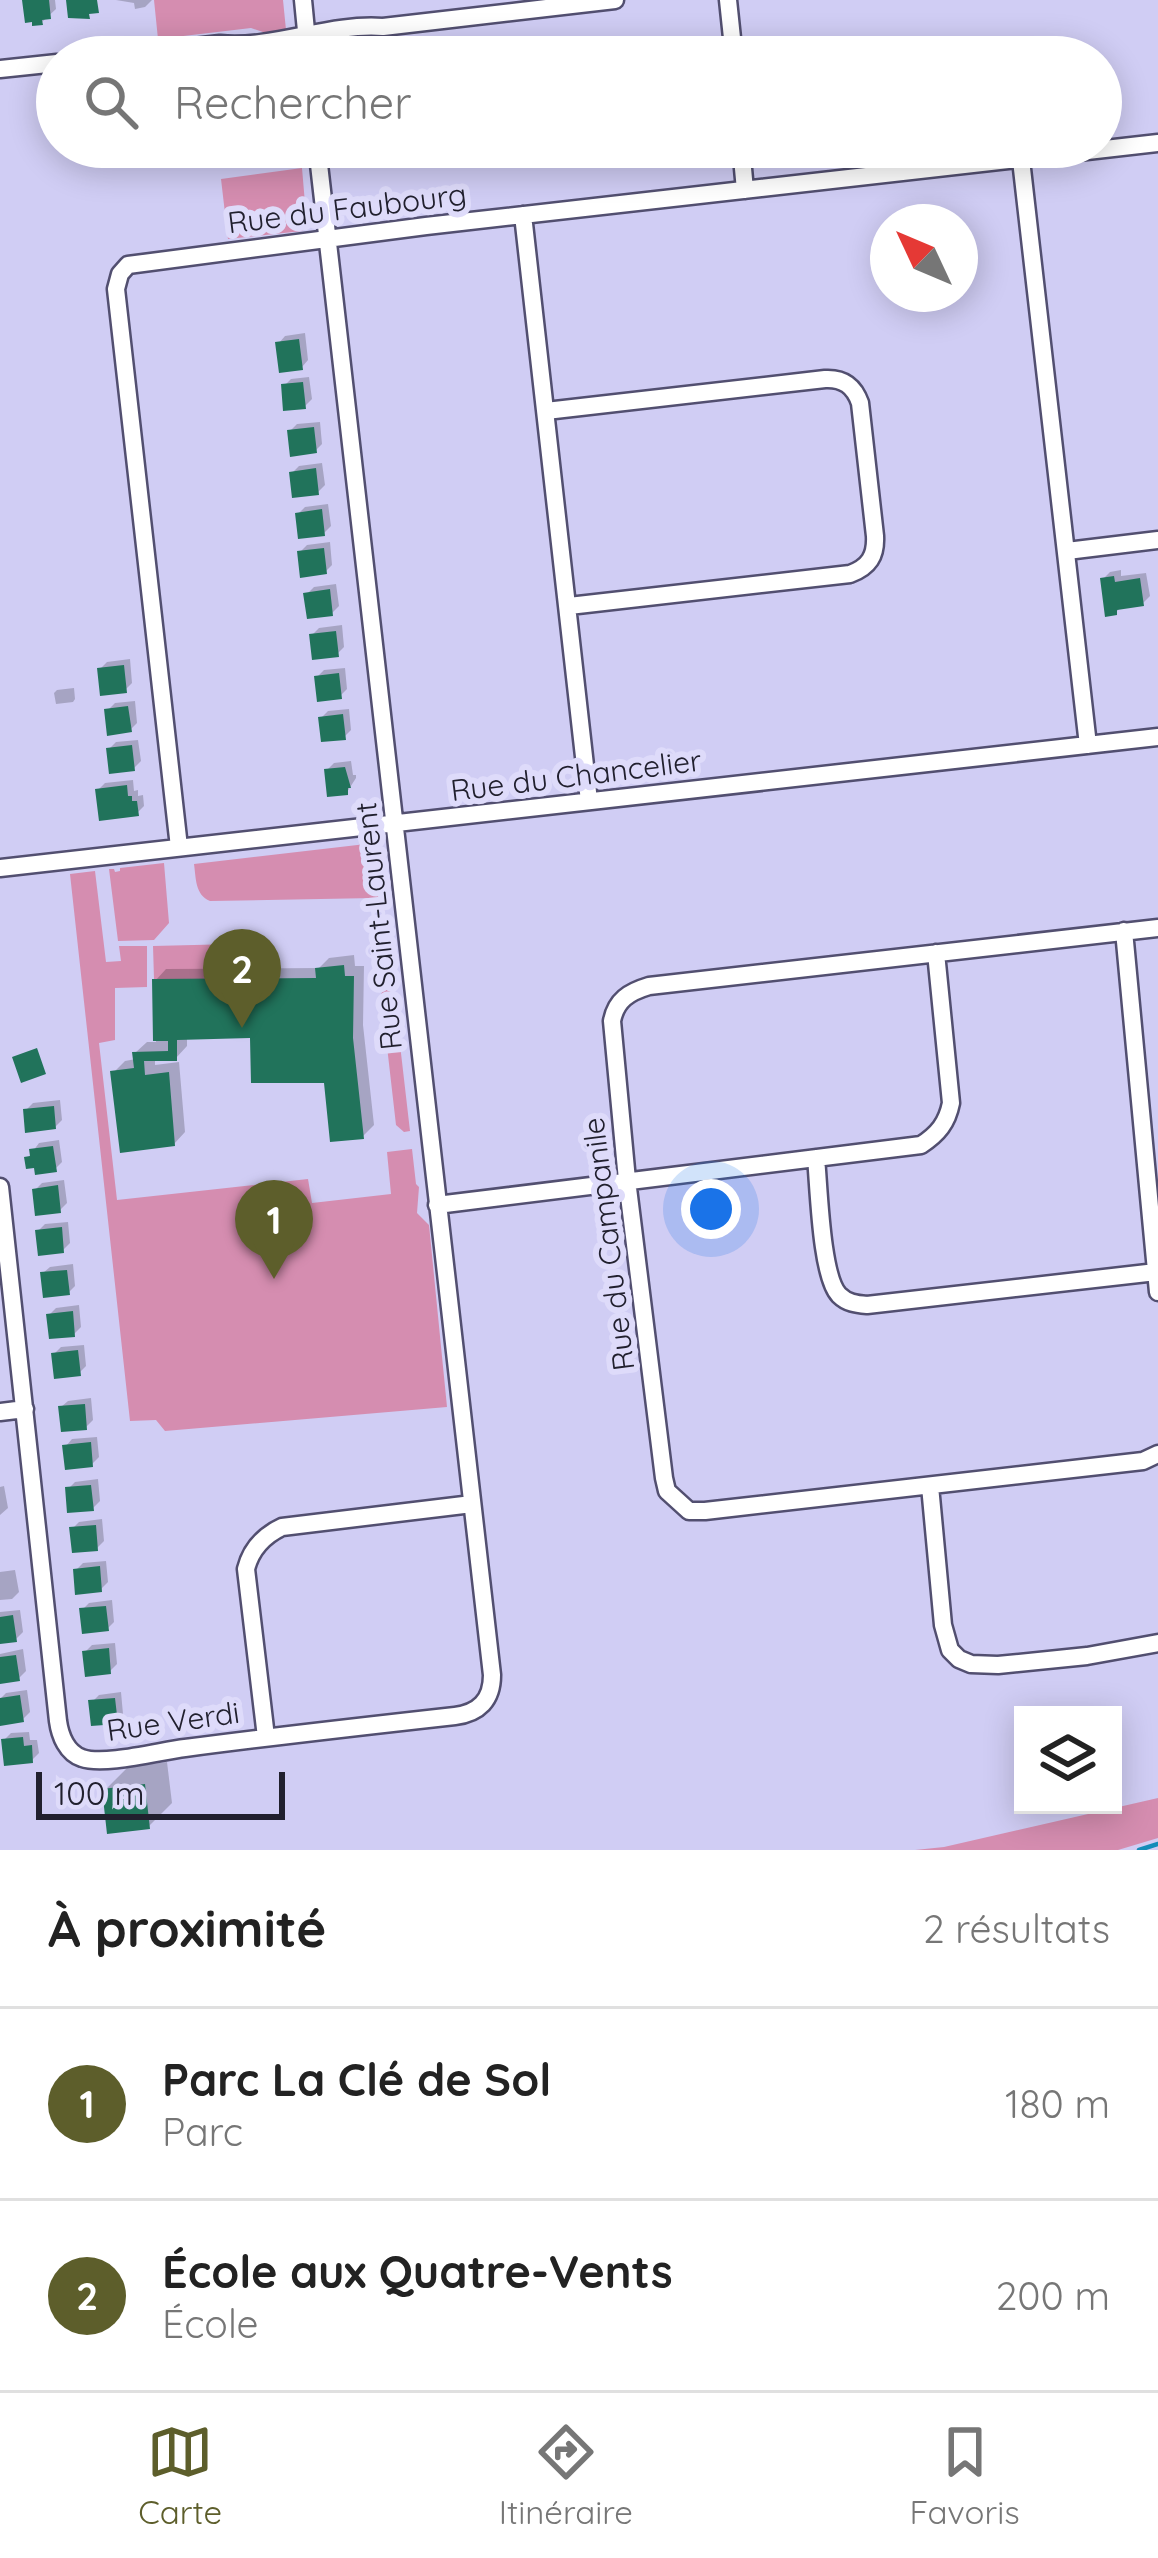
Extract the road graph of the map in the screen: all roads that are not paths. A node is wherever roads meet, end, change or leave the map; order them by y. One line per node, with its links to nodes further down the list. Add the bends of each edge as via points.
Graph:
1 (302, 0): 4 (street)
2 (615, 0): 4 (street)
3 (728, 0): 5 (street)
4 (307, 36)
5 (732, 36)
6 (36, 65): 7 (street)
7 (0, 69)
8 (1158, 143): 9 (street, Rue du Faubourg)
9 (1122, 147)
10 (319, 168): 16 (street, Rue Saint-Laurent)
11 (743, 168): 14 (street)
12 (948, 168): 14 (street, Rue du Faubourg)
13 (1022, 168): 19 (street)
14 (746, 190): 15 (street, Rue du Faubourg)
15 (523, 215): 16 (street, Rue du Faubourg); 17 (street)
16 (327, 239): 24 (street, Rue Saint-Laurent); 25 (street, Rue du Faubourg, via 134,263 117,280)
17 (546, 411): 20 (street); 20 (street, via 834,379 860,403 876,542 865,567 850,574)
18 (1158, 540): 19 (street)
19 (1067, 551): 22 (street)
20 (568, 606): 23 (street)
21 (1158, 737): 22 (street, Rue du Chancelier)
22 (1088, 746): 23 (street, Rue du Chancelier)
23 (589, 801): 24 (street, Rue du Chancelier)
24 (395, 824): 25 (street, Rue du Chancelier); 33 (street, Rue Saint-Laurent)
25 (178, 847): 26 (street, Rue du Chancelier)
26 (0, 868)
27 (1158, 928): 28 (street, Rue du Campanile)
28 (1124, 932): 29 (street, Rue du Campanile); 34 (street)
29 (936, 953): 30 (street, via 948,1117 921,1145); 31 (street, Rue du Campanile, via 632,991 612,1022)
30 (816, 1158): 31 (street); 34 (street, via 830,1281 854,1304)
31 (627, 1180): 33 (street); 39 (street, Rue du Campanile, via 664,1478 678,1502 705,1511)
32 (0, 1187): 36 (street, Rue Verdi)
33 (436, 1205): 40 (street, Rue Saint-Laurent)
34 (1156, 1272): 35 (street)
35 (1158, 1292)
36 (26, 1409): 37 (street); 43 (street, Rue Verdi, via 58,1721 68,1746 92,1760)
37 (0, 1412)
38 (1158, 1454): 39 (street, Rue du Campanile)
39 (930, 1486): 41 (street, via 943,1625 959,1659 998,1665)
40 (472, 1504): 42 (street, Rue Saint-Laurent, via 492,1675); 43 (street, via 282,1526 259,1543 247,1570)
41 (1158, 1643)
42 (488, 1700): 43 (street, Rue Verdi, via 469,1714)
43 (266, 1737)

